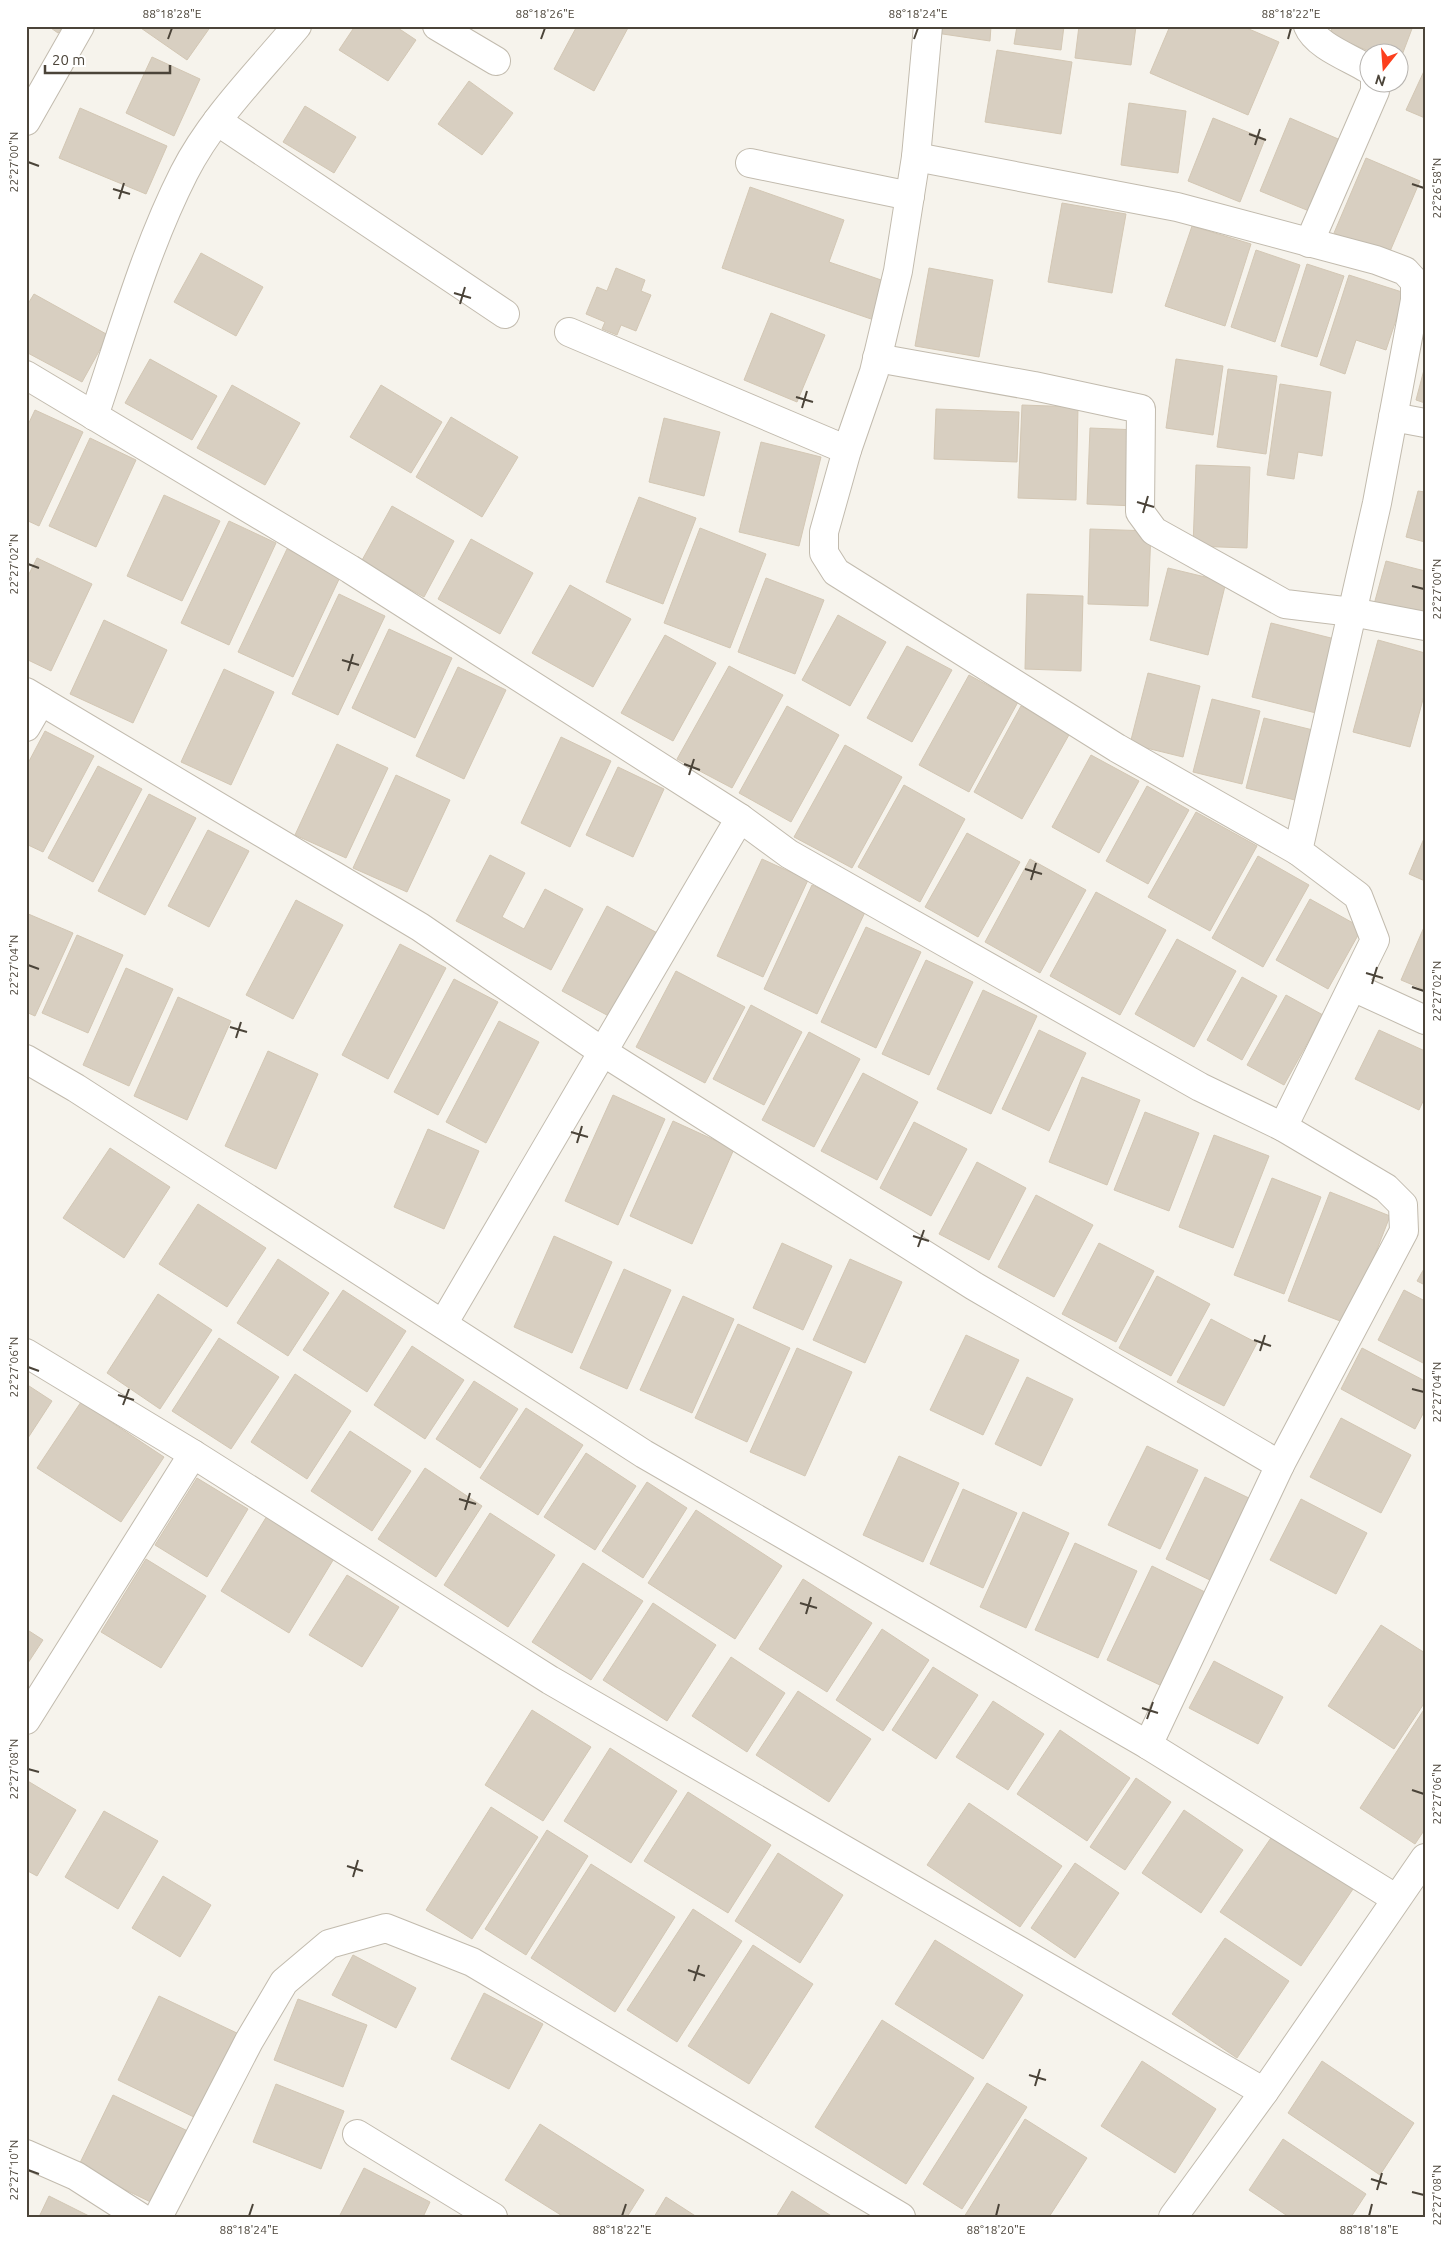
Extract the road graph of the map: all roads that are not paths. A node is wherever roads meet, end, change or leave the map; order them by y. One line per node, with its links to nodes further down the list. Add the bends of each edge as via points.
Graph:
1 (80, 26): 10 (street)
2 (298, 26): 9 (street)
3 (437, 26): 6 (street)
4 (928, 26): 11 (street)
5 (1308, 26): 7 (street, via 1317,39)
6 (496, 61)
7 (1358, 63)
8 (1375, 92): 14 (street)
9 (217, 120): 16 (street); 20 (street, via 184,172 153,242)
10 (26, 121)
11 (916, 157): 13 (street); 14 (street, via 1177,207)
12 (750, 163): 13 (street)
13 (910, 196): 18 (street, via 898,271)
14 (1310, 243): 15 (street, via 1376,260 1405,271)
15 (1420, 281): 21 (street)
16 (505, 314)
17 (569, 332): 23 (street)
18 (877, 358): 23 (street); 24 (street, via 1141,409 1140,512 1154,531 1285,604)
19 (26, 375): 20 (street)
20 (94, 416): 28 (street, via 350,569)
21 (1393, 417): 22 (street); 24 (street)
22 (1425, 423)
23 (847, 450): 29 (street, via 824,532 824,553 836,572 1117,748)
24 (1352, 612): 25 (street); 29 (street)
25 (1425, 626)
26 (34, 696): 27 (street); 32 (street, via 420,927)
27 (26, 727)
28 (740, 818): 32 (street); 34 (street, via 789,854 1174,1073)
29 (1298, 851): 30 (street, via 1358,896 1375,940)
30 (1353, 987): 31 (street); 34 (street)
31 (1425, 1020)
32 (603, 1052): 35 (street); 38 (street, via 974,1286)
33 (26, 1059): 35 (street)
34 (1283, 1127): 38 (street, via 1386,1188 1403,1205 1404,1231)
35 (443, 1324): 40 (street, via 644,1454)
36 (26, 1353): 37 (street)
37 (193, 1454): 39 (street); 43 (street, via 550,1680)
38 (1280, 1465): 40 (street)
39 (26, 1720)
40 (1148, 1745): 42 (street)
41 (1425, 1858): 42 (street)
42 (1395, 1898): 43 (street)
43 (1264, 2092): 50 (street)
44 (357, 2134): 48 (street)
45 (26, 2154): 46 (street, via 76,2176)
46 (140, 2217)
47 (158, 2217): 49 (street, via 249,2041 284,1982 329,1944 386,1928 472,1962)
48 (493, 2217)
49 (901, 2217)
50 (1173, 2217)

